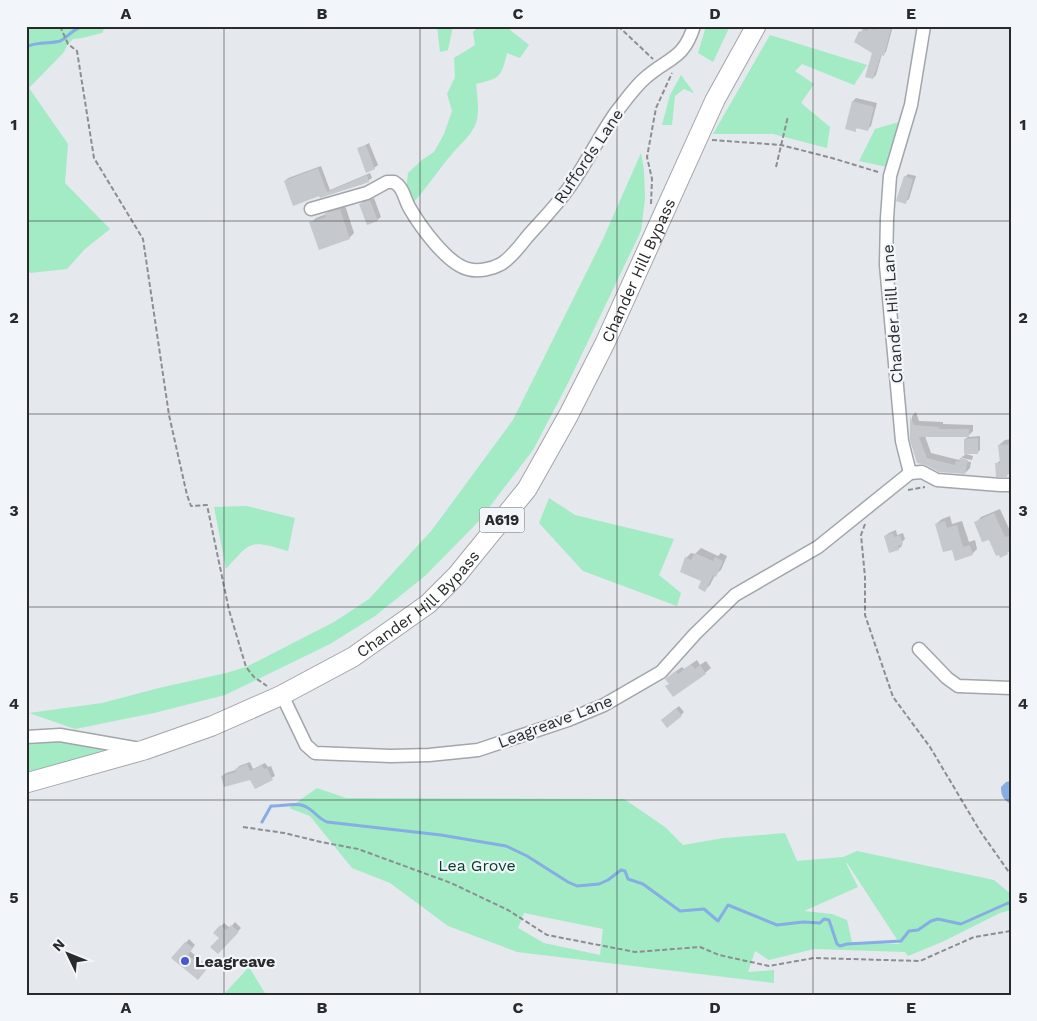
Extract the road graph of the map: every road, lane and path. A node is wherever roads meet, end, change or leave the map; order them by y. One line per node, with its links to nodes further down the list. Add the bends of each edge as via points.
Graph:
1 (60, 26): 21 (path, via 68,44 77,51 94,158 143,241 169,415 188,495 191,506 207,505 229,610 246,667)
2 (618, 26): 7 (path, via 653,59)
3 (694, 26): 6 (street, via 689,42)
4 (756, 26): 9 (highway, Chander Hill Bypass / A619)
5 (924, 26): 12 (street, Chander Hill Lane, via 911,105)
6 (679, 55): 7 (street, Ruffords Lane); 13 (path, via 656,108 648,157 652,179)
7 (657, 69): 14 (street, Ruffords Lane, via 643,80 617,112 559,202 501,264 481,270 458,266 437,245 408,206 402,190 392,182)
8 (788, 116): 10 (path)
9 (696, 139): 10 (path); 23 (highway, Chander Hill Bypass / A619, via 604,343 527,489 457,575 428,604 353,657)
10 (781, 145): 11 (path); 12 (path)
11 (776, 167)
12 (890, 176): 15 (street, Chander Hill Lane, via 886,265 902,441)
13 (651, 203)
14 (311, 208)
15 (910, 473): 16 (street, via 922,472 938,480); 23 (street, Leagreave Lane, via 818,547 735,595 661,672 604,705 568,720 478,750 392,756 315,753 306,745)
16 (1011, 484)
17 (923, 488): 18 (path)
18 (904, 491)
19 (866, 523): 28 (path, via 861,536 865,615 893,697)
20 (920, 649): 22 (street, via 958,686)
21 (254, 677)
22 (1011, 688)
23 (282, 695): 25 (highway, Chander Hill Bypass / A619, via 212,726)
24 (26, 737): 25 (street, via 60,735)
25 (144, 750): 26 (highway, Chander Hill Bypass / A619)
26 (26, 783)
27 (243, 827): 29 (path, via 358,849 451,883 508,910 547,934 635,952 700,948 769,966 814,958 920,961 974,937)
28 (1011, 874)
29 (1011, 931)

